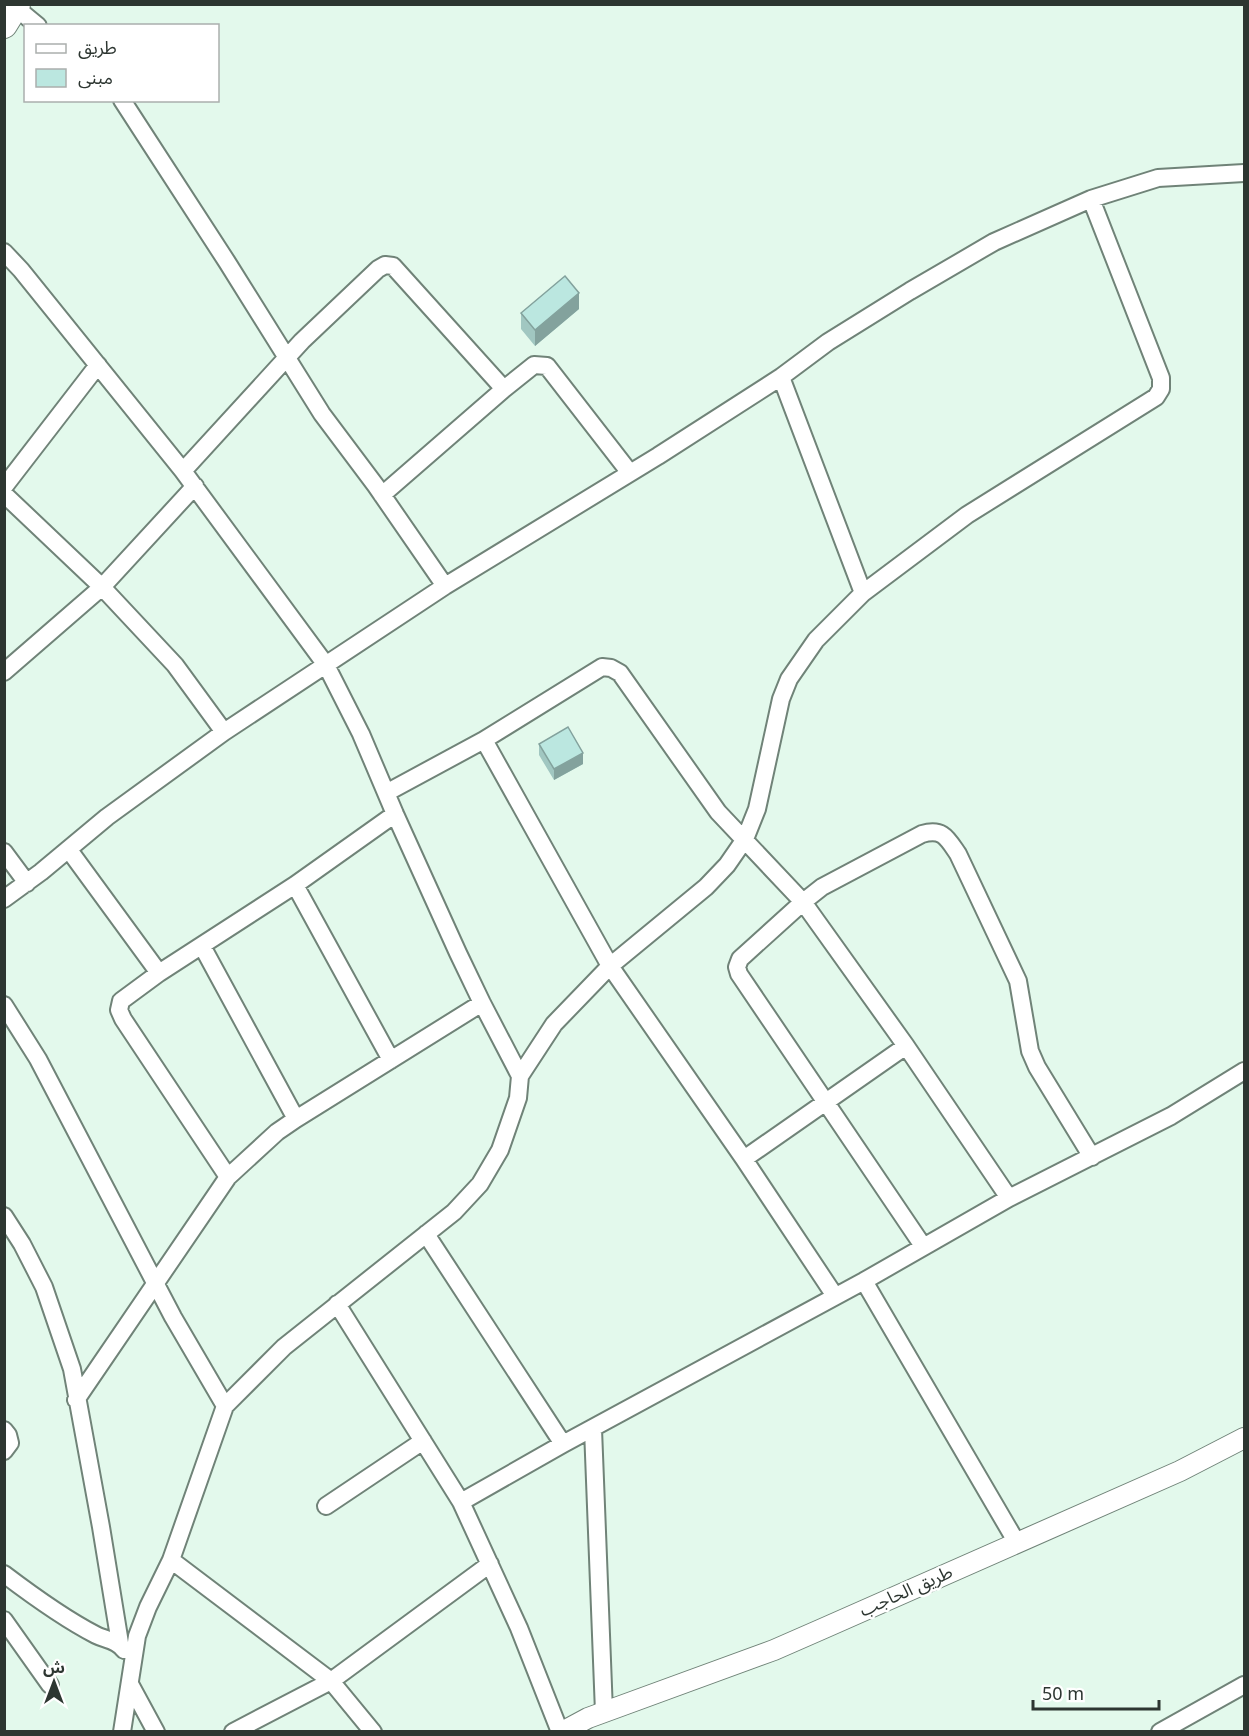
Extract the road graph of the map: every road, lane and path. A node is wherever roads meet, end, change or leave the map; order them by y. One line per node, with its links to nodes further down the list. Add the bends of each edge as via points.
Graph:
1 (12, 12): 2 (street)
2 (34, 24)
3 (123, 102): 7 (street)
4 (1245, 173): 5 (street, via 1158,178)
5 (1091, 200): 9 (street, via 994,242 828,342); 19 (street, via 1161,378 1161,389 1156,397 967,515)
6 (4, 252): 8 (street)
7 (287, 357): 10 (street, via 378,269 393,266); 11 (street); 16 (street, via 322,414)
8 (98, 365): 11 (street); 14 (street)
9 (781, 377): 12 (street); 19 (street)
10 (504, 389): 12 (street, via 534,365 547,366); 16 (street)
11 (183, 471): 13 (street)
12 (630, 473): 17 (street)
13 (195, 486): 18 (street); 20 (street)
14 (4, 487)
15 (4, 494): 18 (street)
16 (382, 495): 17 (street)
17 (445, 586): 20 (street)
18 (102, 587): 21 (street); 22 (street, via 175,664)
19 (863, 592): 26 (street, via 816,640 789,679 774,724 761,795)
20 (326, 665): 22 (street); 24 (street, via 362,734)
21 (4, 672)
22 (224, 732): 27 (street, via 107,817)
23 (484, 740): 24 (street); 26 (street, via 594,671 611,668 620,673 718,812); 34 (street)
24 (386, 793): 25 (street)
25 (395, 814): 30 (street); 36 (street)
26 (745, 839): 32 (street); 34 (street, via 706,887)
27 (69, 850): 29 (street); 35 (street)
28 (4, 852): 29 (street)
29 (27, 883): 31 (street)
30 (296, 885): 33 (street); 39 (street)
31 (4, 899)
32 (803, 903): 38 (street); 42 (street, via 737,967); 44 (street, via 822,887 922,834 938,832 947,837 1018,981 1030,1051 1037,1067)
33 (202, 946): 35 (street); 43 (street)
34 (610, 966): 41 (street, via 554,1024); 45 (street)
35 (159, 972): 46 (street, via 121,1001 119,1010)
36 (482, 1003): 39 (street); 41 (street)
37 (4, 1005): 52 (street, via 68,1113)
38 (906, 1046): 42 (street); 47 (street)
39 (391, 1060): 43 (street)
40 (1245, 1071): 44 (street)
41 (520, 1076): 49 (street, via 513,1117 480,1184)
42 (826, 1102): 45 (street); 50 (street)
43 (296, 1119): 46 (street)
44 (1092, 1157): 47 (street)
45 (744, 1159): 53 (street)
46 (228, 1177): 52 (street)
47 (1009, 1198): 50 (street)
48 (4, 1216): 55 (street, via 44,1287 72,1369)
49 (426, 1234): 54 (street); 61 (street)
50 (923, 1246): 51 (street)
51 (864, 1281): 53 (street); 65 (street)
52 (156, 1285): 55 (street); 56 (street)
53 (835, 1296): 57 (street)
54 (338, 1304): 56 (street, via 284,1347); 60 (street)
55 (76, 1400): 70 (street)
56 (225, 1406): 66 (street)
57 (593, 1429): 61 (street); 76 (street)
58 (4, 1430): 62 (street, via 10,1443)
59 (1245, 1438): 65 (street, طريق الحاجب)
60 (423, 1441): 63 (street); 64 (street)
61 (563, 1444): 63 (street)
62 (4, 1450)
63 (461, 1502): 67 (street)
64 (326, 1506)
65 (1017, 1543): 76 (street, طريق الحاجب, via 774,1650)
66 (171, 1560): 71 (street, via 143,1621); 72 (street)
67 (490, 1564): 72 (street); 81 (street)
68 (8, 1582): 70 (street, via 79,1626)
69 (4, 1620): 74 (street)
70 (120, 1643): 71 (street)
71 (133, 1662): 73 (street)
72 (331, 1681): 79 (street); 80 (street)
73 (130, 1684): 77 (street); 78 (street)
74 (50, 1685)
75 (1245, 1685): 82 (street)
76 (604, 1712): 81 (street, طريق الحاجب)
77 (122, 1731)
78 (156, 1731)
79 (233, 1731)
80 (373, 1731)
81 (561, 1731)
82 (1160, 1731)

